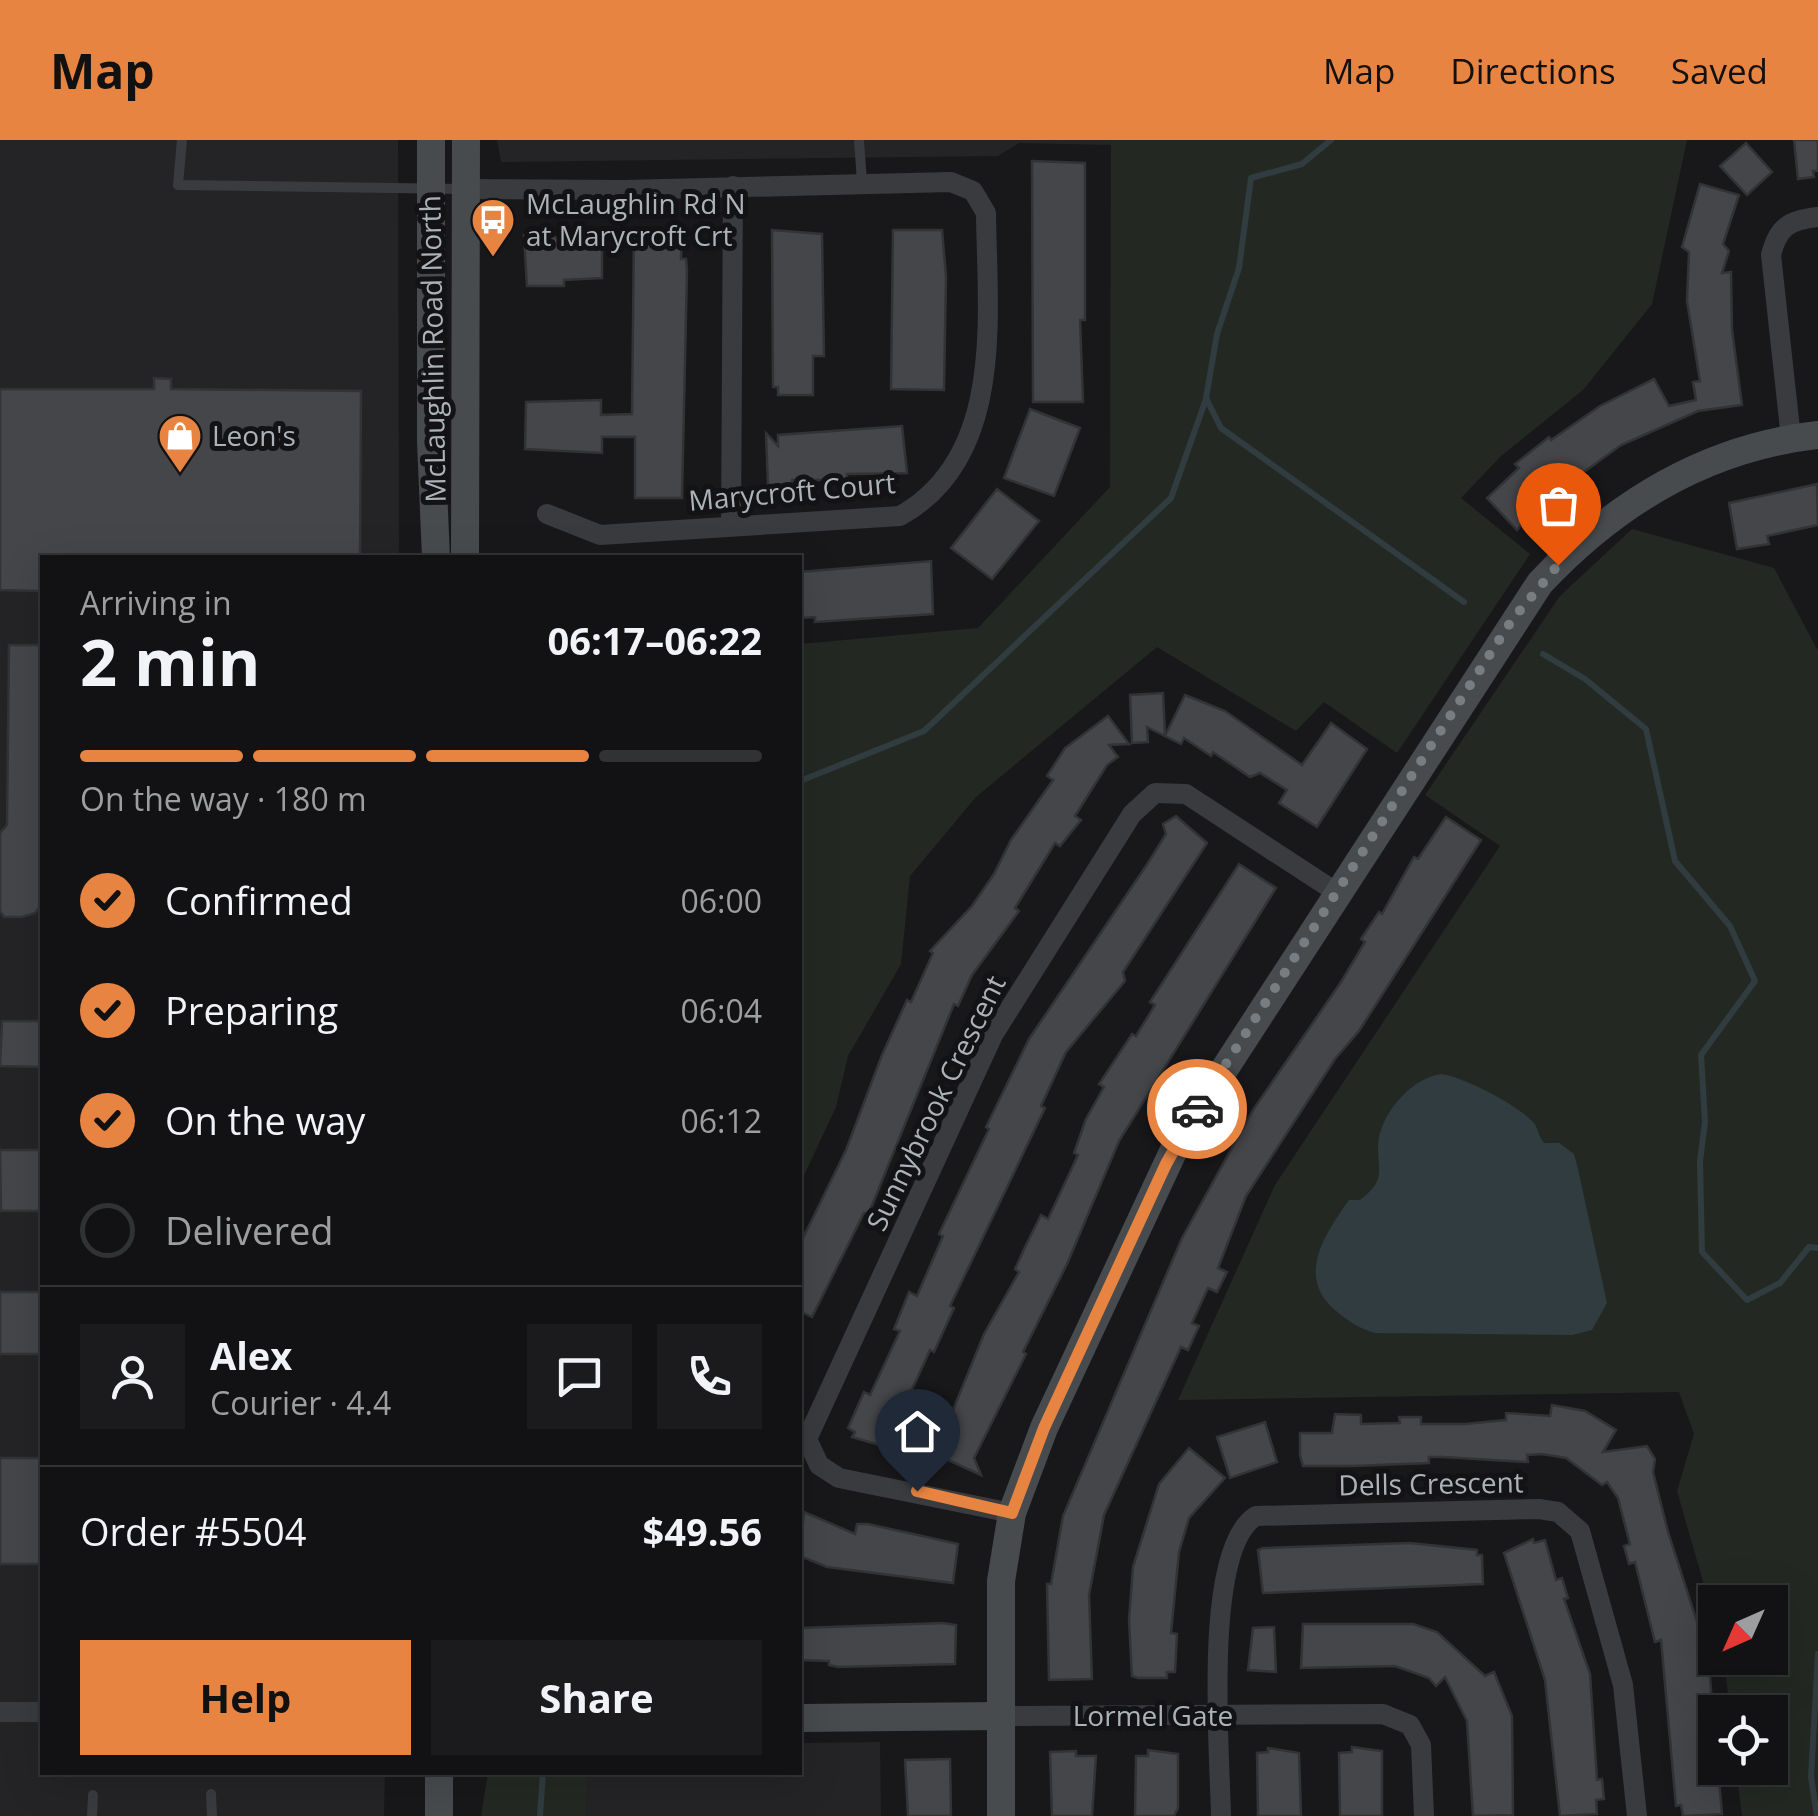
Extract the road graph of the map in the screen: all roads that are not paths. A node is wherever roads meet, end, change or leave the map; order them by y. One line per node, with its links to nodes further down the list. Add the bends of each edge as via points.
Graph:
1 (182, 140): 7 (lane, via 178,185)
2 (431, 140): 7 (street, McLaughlin Road North)
3 (466, 140): 8 (street, McLaughlin Road North)
4 (858, 140): 5 (lane)
5 (862, 182): 6 (street, Marycroft Court); 12 (street, Marycroft Court, via 951,182 973,192 986,213 982,402 970,436 939,484 900,516)
6 (733, 186): 8 (street, Marycroft Court); 12 (street)
7 (431, 187): 8 (lane); 13 (street, McLaughlin Road North)
8 (466, 189): 14 (street, McLaughlin Road North)
9 (1818, 217): 10 (street, via 1780,229 1771,255)
10 (1804, 436): 15 (street, via 1729,456 1658,486 1558,565 1512,620)
11 (547, 514): 12 (street, Marycroft Court, via 600,535)
12 (732, 526)
13 (436, 555)
14 (465, 555)
15 (1336, 892): 16 (street, via 1178,1140 1044,1428); 16 (street, Sunnybrook Crescent, via 1186,794 1154,793 1132,814 993,1035 807,1439 819,1465 839,1478)
16 (1012, 1513): 19 (street, via 999,1601)
17 (0, 1712): 18 (street)
18 (40, 1712)
19 (999, 1716): 20 (street, Lormel Gate); 21 (street, Lormel Gate); 28 (street)
20 (1220, 1717): 29 (street); 30 (street, Lormel Gate, via 1382,1714 1410,1724 1421,1746); 31 (street, Dells Crescent, via 1219,1614 1228,1558 1239,1529 1256,1516 1558,1512 1580,1530 1619,1669)
21 (802, 1718)
22 (439, 1775): 27 (street)
23 (211, 1794): 26 (lane)
24 (93, 1795): 25 (lane)
25 (92, 1816)
26 (212, 1816)
27 (439, 1816)
28 (1001, 1816)
29 (1221, 1816)
30 (1424, 1816)
31 (1637, 1816)

